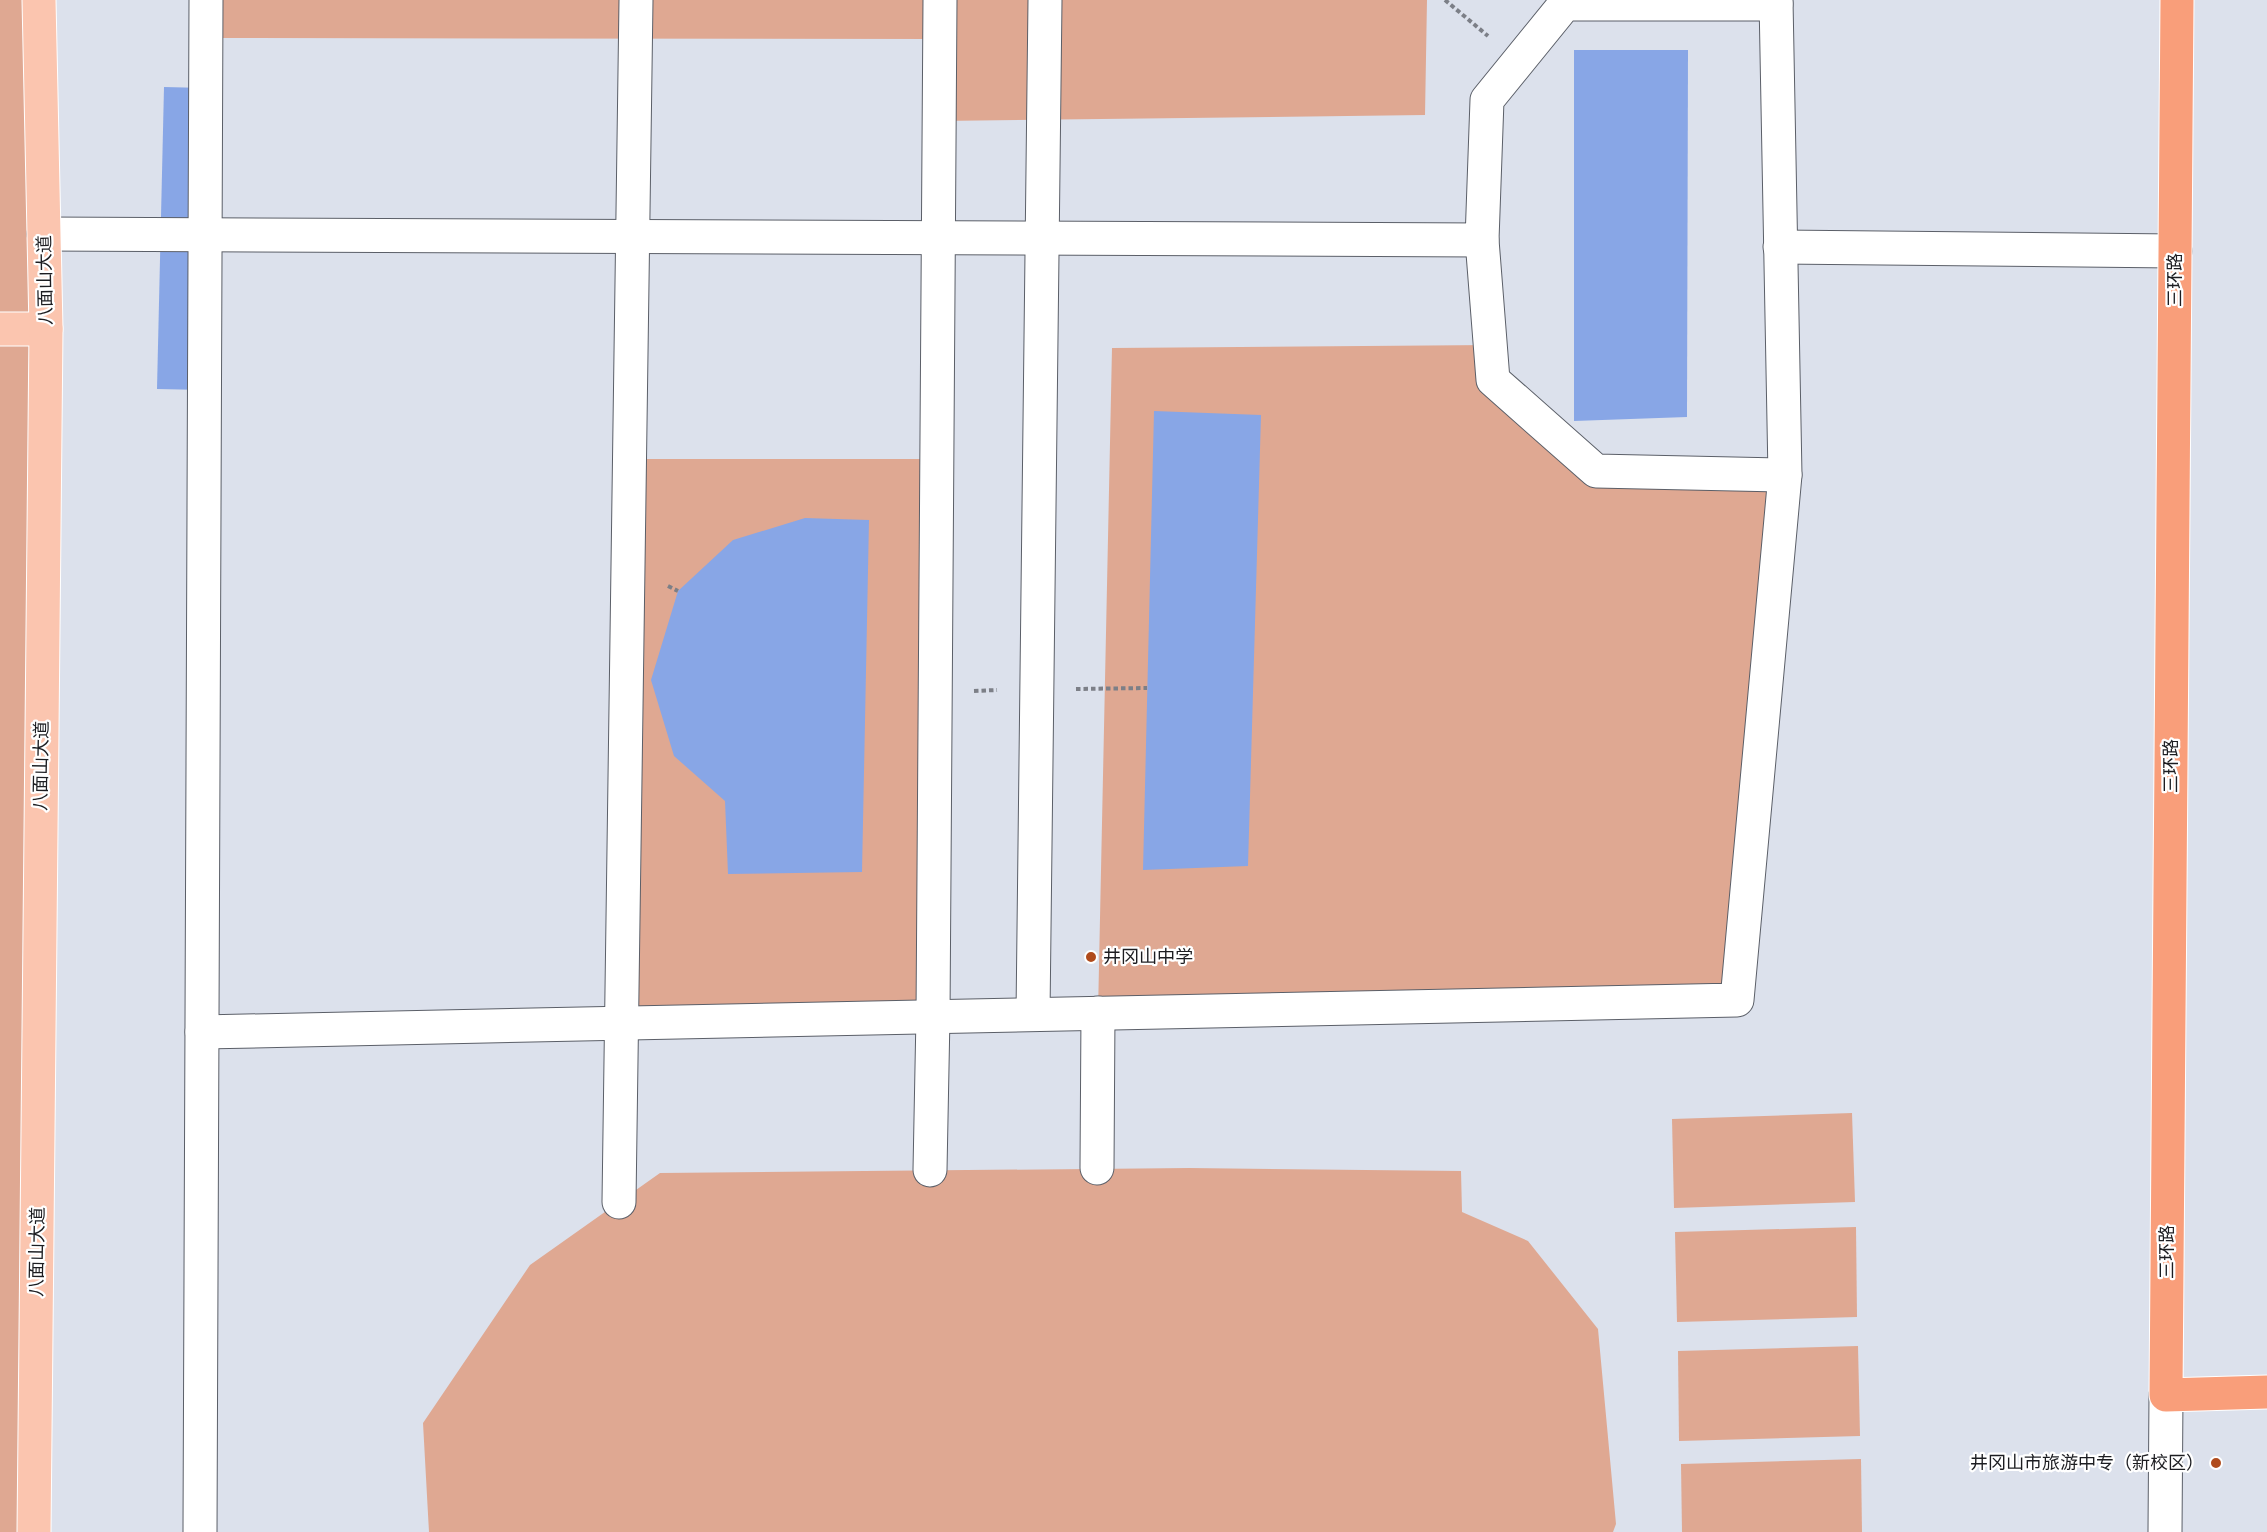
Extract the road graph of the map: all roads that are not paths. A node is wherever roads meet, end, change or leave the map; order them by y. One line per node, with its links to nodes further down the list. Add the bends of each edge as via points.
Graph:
1 (39, 0): 8 (main road, 八面山大道)
2 (206, 0): 9 (street)
3 (636, 0): 10 (street)
4 (940, 0): 12 (street)
5 (1045, 0): 11 (street)
6 (2177, 0): 15 (highway, 三环路)
7 (1776, 2): 13 (street, via 1565,4 1487,100); 14 (street)
8 (44, 234): 9 (street); 17 (main road, 八面山大道)
9 (204, 235): 10 (street); 23 (street)
10 (633, 237): 12 (street); 22 (street)
11 (1043, 237): 12 (street); 13 (street); 20 (street)
12 (938, 238): 21 (street)
13 (1482, 240): 18 (street, via 1493,380 1596,471)
14 (1780, 247): 15 (street); 18 (street)
15 (2175, 251): 28 (highway, 三环路)
16 (0, 329): 17 (main road)
17 (46, 329): 29 (main road, 八面山大道)
18 (1785, 475): 19 (street, via 1737,999)
19 (1098, 1013): 20 (street); 24 (street)
20 (1033, 1014): 21 (street)
21 (933, 1016): 22 (street); 25 (street)
22 (621, 1023): 23 (street); 26 (street)
23 (202, 1032): 30 (street)
24 (1097, 1168)
25 (930, 1170)
26 (619, 1202)
27 (2267, 1392): 28 (highway)
28 (2166, 1395): 31 (street, 三环路)
29 (34, 1532)
30 (200, 1532)
31 (2164, 1532)

